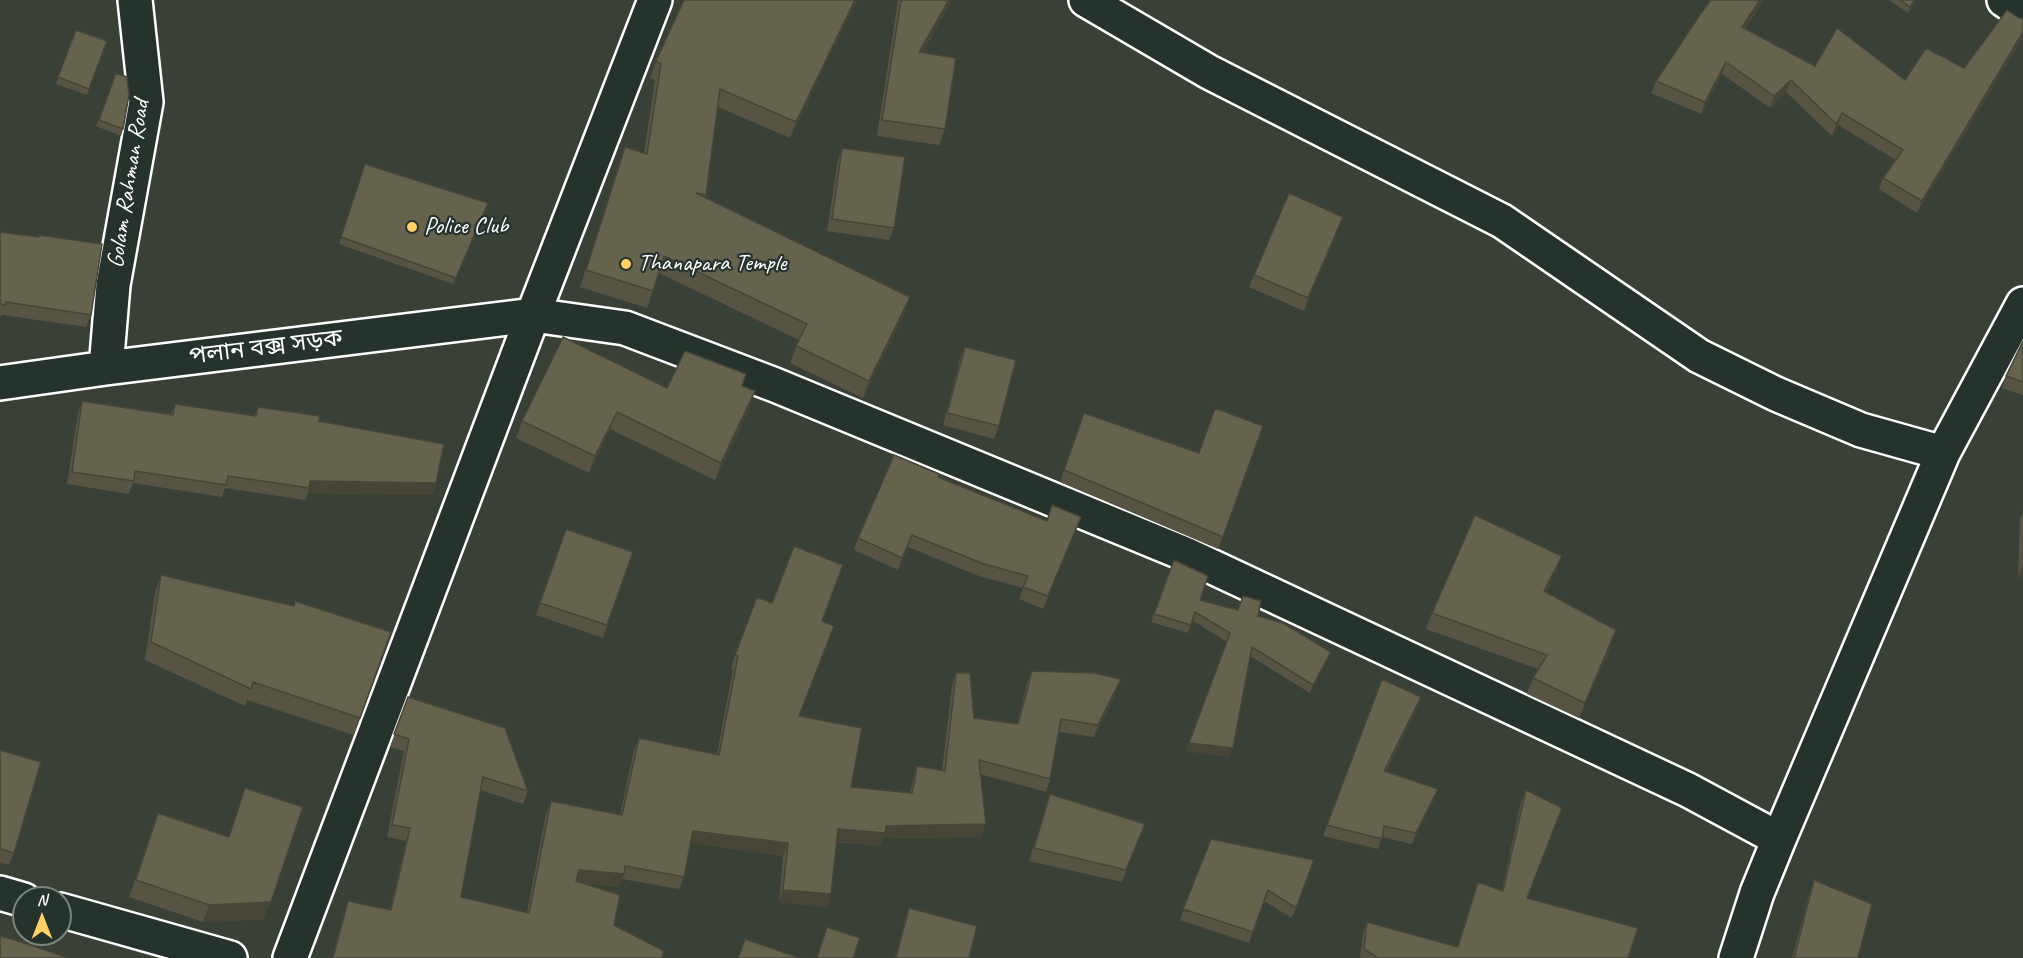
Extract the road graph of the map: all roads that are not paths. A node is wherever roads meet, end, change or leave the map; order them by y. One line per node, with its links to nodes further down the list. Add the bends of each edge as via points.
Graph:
1 (135, 0): 8 (street, Golam Rahman Road, via 146,102 113,285)
2 (655, 0): 7 (street)
3 (1086, 0): 10 (street, via 1209,72 1502,221 1699,356 1861,430)
4 (2004, 0): 5 (street)
5 (2023, 13)
6 (2023, 304): 10 (street)
7 (533, 315): 8 (street, পলান বক্স সড়ক); 11 (street, পলান বক্স সড়ক, via 625,328 775,385 1174,550 1688,790); 14 (street)
8 (106, 368): 9 (street, পলান বক্স সড়ক)
9 (0, 383)
10 (1943, 453): 11 (street)
11 (1779, 839): 15 (street)
12 (72, 913): 13 (street)
13 (231, 958)
14 (290, 958)
15 (1736, 958)

